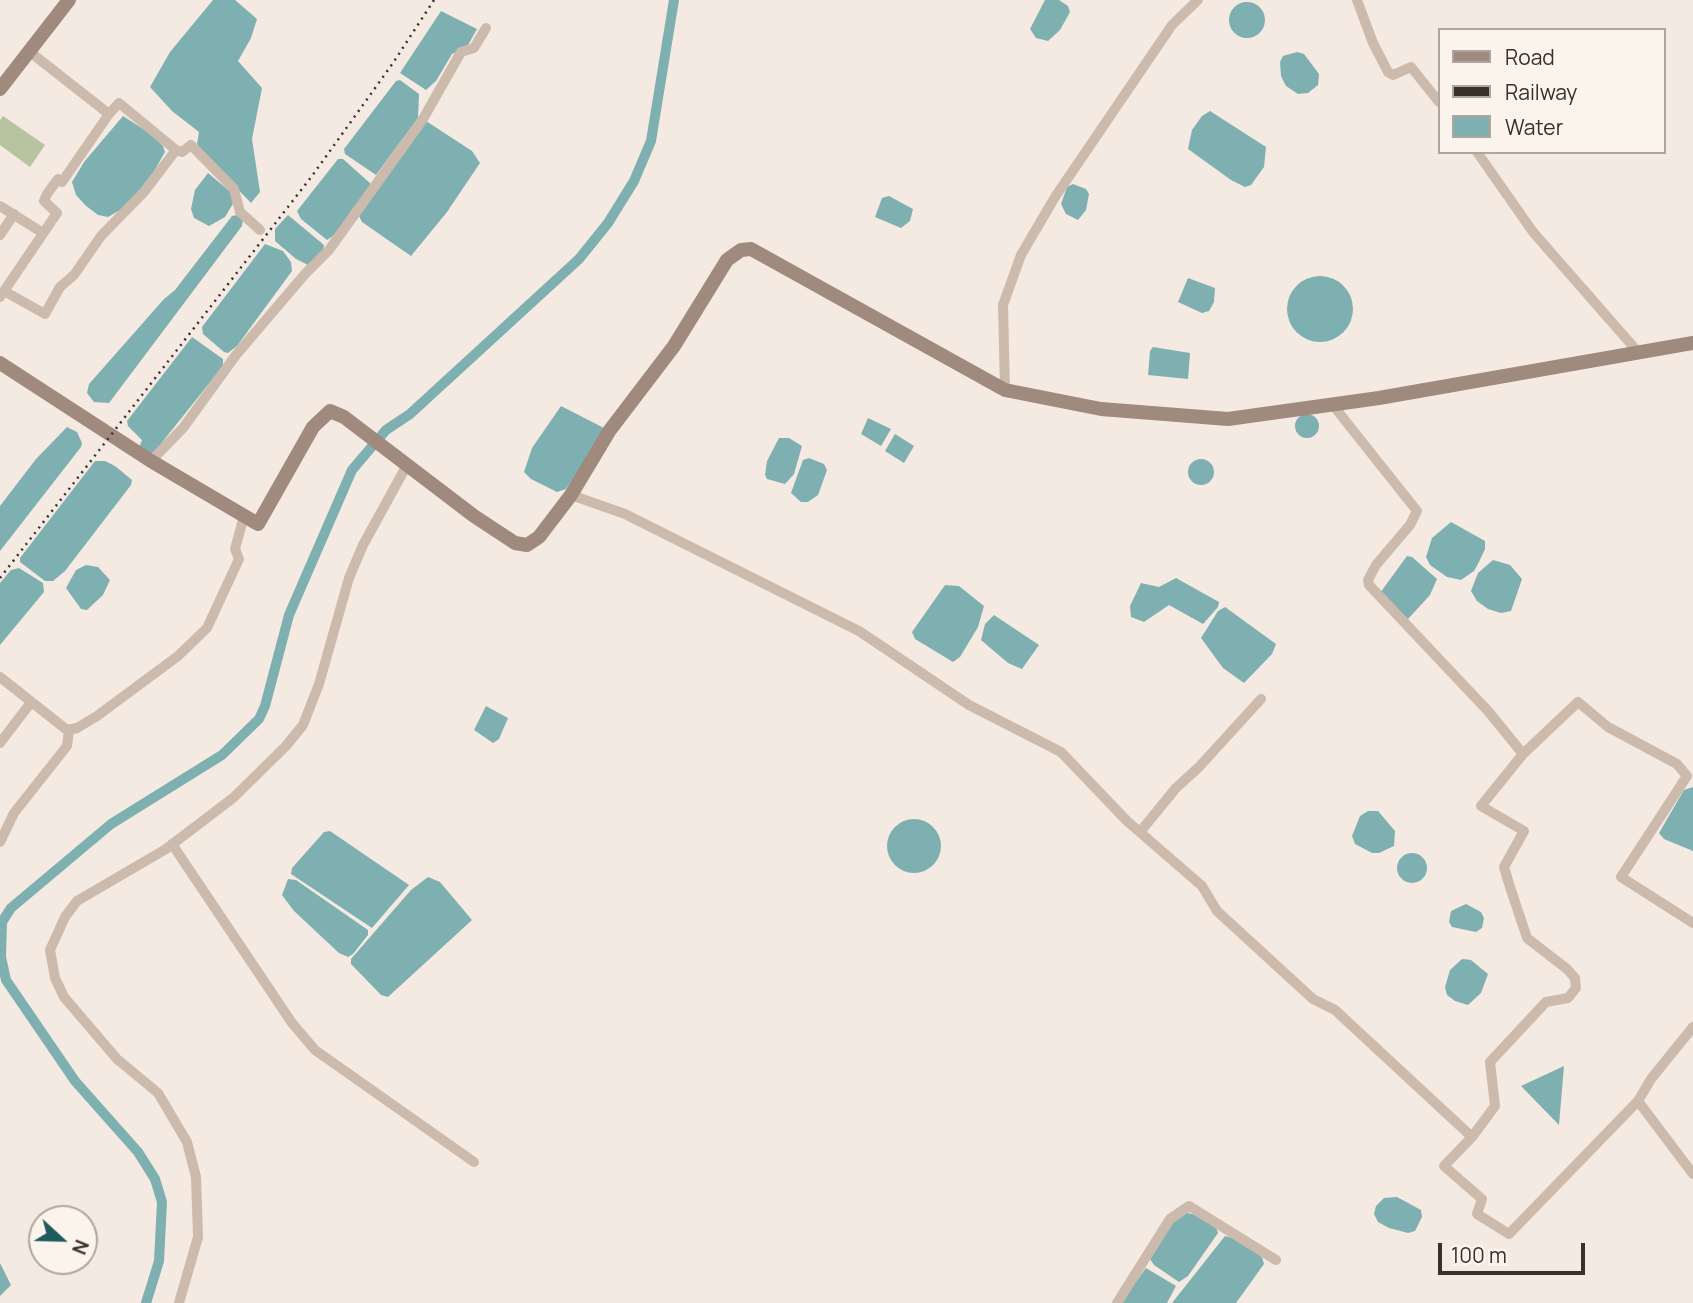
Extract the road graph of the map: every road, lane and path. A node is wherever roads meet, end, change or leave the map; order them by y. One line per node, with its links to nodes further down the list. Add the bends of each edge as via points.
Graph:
1 (69, 0): 5 (street)
2 (1198, 0): 20 (street, via 1172,25 1021,255 1003,305)
3 (1357, 0): 7 (street, via 1388,72 1393,75 1411,67)
4 (486, 28): 22 (street, via 474,48 461,52 423,119 329,250)
5 (30, 51): 6 (street); 8 (street)
6 (0, 89)
7 (1438, 101)
8 (109, 114): 9 (street, via 119,103); 14 (street, via 62,182 58,179 47,194 44,201 57,213)
9 (176, 150): 13 (street, via 182,152 191,145 234,189 240,212); 16 (street, via 60,287 45,314)
10 (1478, 154): 18 (street, via 1534,232)
11 (0, 206): 12 (street)
12 (14, 214): 14 (street); 15 (street)
13 (260, 230)
14 (43, 233): 16 (street)
15 (0, 235)
16 (2, 294)
17 (1693, 343): 18 (street)
18 (1638, 352): 21 (street)
19 (0, 363): 22 (street)
20 (1005, 390): 21 (street, via 1101,409 1228,419); 24 (street, via 751,249 741,250 727,260)
21 (1332, 404): 31 (street, via 1417,511 1369,577 1369,585)
22 (151, 461): 25 (street)
23 (404, 462): 24 (street, via 474,516 521,545 539,537); 25 (street, via 330,411 296,454 259,523); 34 (street, via 358,556 303,725 233,798)
24 (571, 495): 32 (street, via 625,514 859,631 969,705 1061,752)
25 (244, 516): 29 (street, via 235,549 239,559 207,628 178,656 97,716)
26 (0, 677): 29 (street)
27 (1261, 699): 32 (street)
28 (29, 705): 30 (street)
29 (69, 730): 33 (street, via 67,746 13,813)
30 (0, 743)
31 (1523, 754): 35 (street, via 1578,702 1608,727 1677,764 1686,776 1621,877); 38 (street, via 1481,806 1524,831 1504,867 1510,887 1527,938 1567,969 1576,988 1568,998 1546,1002 1490,1062 1495,1106)
32 (1140, 832): 38 (street, via 1202,886 1217,911 1313,999 1335,1010)
33 (0, 842)
34 (172, 844): 39 (street, via 315,1050); 42 (street, via 78,901 50,950 64,997 117,1059 158,1093 187,1142 197,1177 198,1237)
35 (1693, 923)
36 (1693, 1027): 37 (street)
37 (1638, 1101): 38 (street, via 1509,1234 1478,1214 1482,1199 1444,1166); 40 (street)
38 (1472, 1137)
39 (474, 1162)
40 (1693, 1174)
41 (1276, 1260): 43 (street, via 1189,1206 1170,1219)
42 (179, 1303)
43 (1117, 1303)

